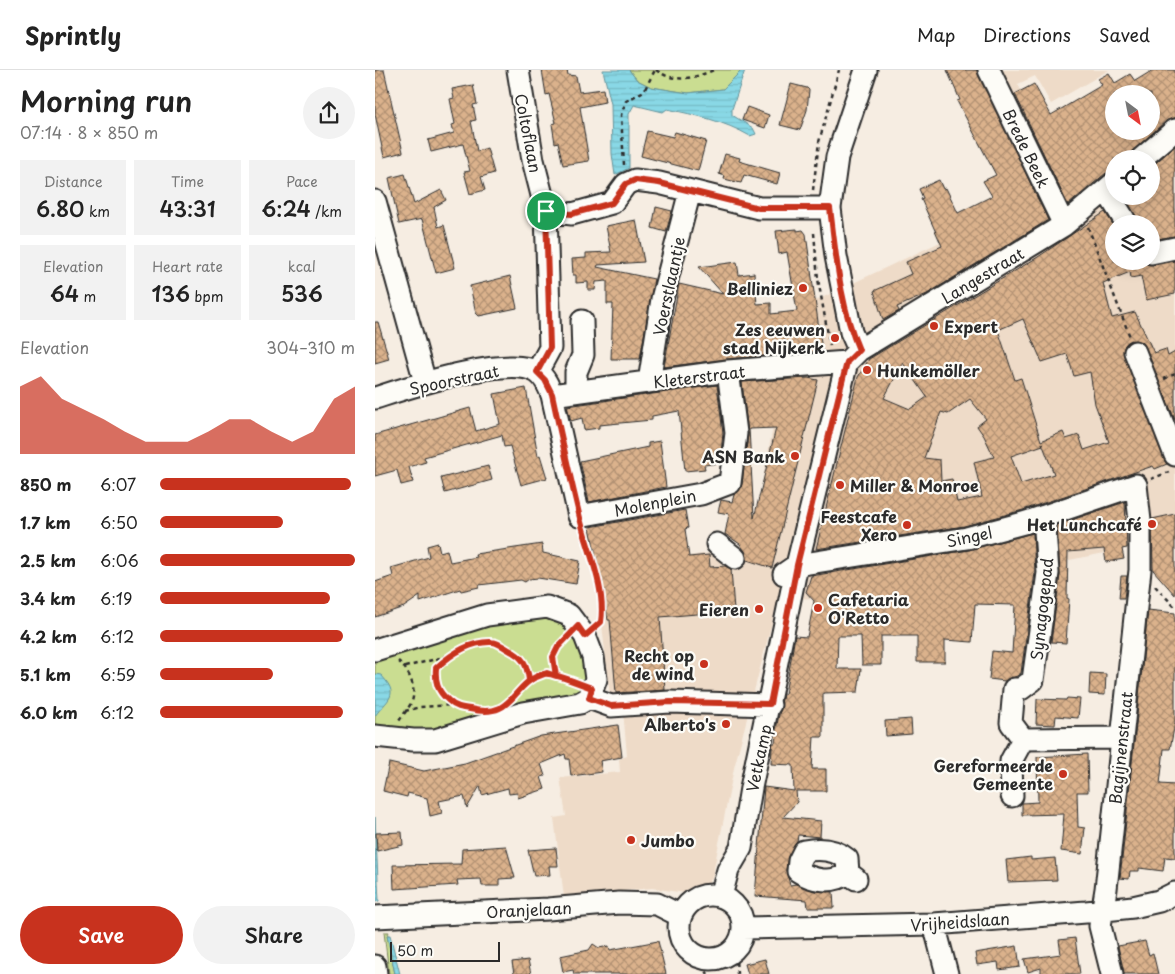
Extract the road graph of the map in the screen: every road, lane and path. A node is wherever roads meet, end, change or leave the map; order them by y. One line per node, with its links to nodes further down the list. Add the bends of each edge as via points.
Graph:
1 (518, 70): 13 (street, Coltoflaan, via 533,160)
2 (656, 70): 3 (path, via 666,78 695,78); 8 (path, via 644,91 626,101 621,115)
3 (714, 70)
4 (866, 70): 12 (street, via 837,157)
5 (989, 70): 15 (street, Brede Beek)
6 (1172, 133): 7 (street)
7 (1152, 150)
8 (624, 173)
9 (690, 191): 12 (street, via 759,208); 13 (street, via 635,180 626,184 612,203 571,214); 24 (street, Voerstlaantje, via 662,299)
10 (1105, 191): 14 (street, Langestraat)
11 (376, 208): 23 (street)
12 (830, 208): 20 (street)
13 (546, 211): 22 (street, Coltoflaan, via 550,348)
14 (1082, 212): 15 (street, Langestraat); 19 (path)
15 (1064, 226): 20 (street, Langestraat)
16 (1175, 248): 17 (street)
17 (1160, 250)
18 (583, 321): 25 (street, via 583,355 576,372)
19 (1135, 352): 28 (street)
20 (853, 356): 21 (street, Kleterstraat); 35 (street, Vetkamp)
21 (728, 371): 24 (street, Kleterstraat); 31 (street, Molenplein, via 736,433 730,483 701,494)
22 (537, 372): 23 (street, Spoorstraat, via 512,367 488,369); 26 (street)
23 (425, 382): 27 (street, Spoorstraat)
24 (649, 382): 25 (street, Kleterstraat)
25 (576, 391): 26 (street, Kleterstraat)
26 (552, 394): 31 (street)
27 (375, 398)
28 (1175, 455)
29 (1175, 469): 30 (path)
30 (1136, 484): 32 (street, Singel); 36 (street, Bagijnenstraat)
31 (579, 516): 38 (path, via 603,608 601,622)
32 (1044, 516): 35 (street, Singel, via 967,538); 52 (street, Synagogepad, via 1048,574 1041,637 1033,680 1021,689 1015,689 1011,723)
33 (717, 544): 34 (street)
34 (735, 558)
35 (791, 570): 46 (street, Vetkamp)
36 (1140, 570): 37 (path); 51 (street, Bagijnenstraat)
37 (1175, 607)
38 (581, 631): 39 (street, via 569,615 547,607 487,615); 42 (path, via 558,647 553,657); 44 (street, via 593,657 596,679)
39 (378, 649): 41 (path)
40 (450, 656): 41 (path); 43 (path, via 475,644 493,642 522,656); 47 (path, via 436,668 435,682)
41 (405, 667): 48 (path, via 413,699)
42 (556, 676): 43 (path, via 547,673); 44 (path)
43 (529, 680): 45 (path)
44 (590, 693): 46 (street, via 611,706 669,698); 50 (street, via 580,703 523,713 443,739 419,741)
45 (513, 698)
46 (763, 701): 54 (street, Vetkamp, via 741,848 728,870)
47 (453, 706): 48 (path); 49 (path)
48 (405, 710): 50 (path)
49 (479, 712)
50 (382, 737)
51 (1121, 738): 52 (street); 56 (street, Bagijnenstraat)
52 (1023, 739): 53 (street, via 1011,762)
53 (1012, 796)
54 (722, 893): 57 (street, via 699,897); 57 (path, via 714,887 696,891 687,897); 60 (street, via 733,903); 60 (path, via 736,894 741,901 748,912)
55 (1175, 893): 56 (street, Vrijheidslaan, via 1159,901)
56 (1103, 910): 59 (street, Vrijheidslaan); 65 (street, Bagijnenstraat, via 1100,926)
57 (678, 915): 58 (street, Oranjelaan, via 657,904 619,903); 62 (street, via 684,945); 62 (path, via 674,929 677,943 688,957)
58 (375, 917)
59 (934, 924): 60 (street, Vrijheidslaan); 64 (street)
60 (747, 928): 62 (street); 62 (path, via 746,944)
61 (375, 966): 63 (street)
62 (721, 967)
63 (376, 974)
64 (947, 974)
65 (1112, 974)

